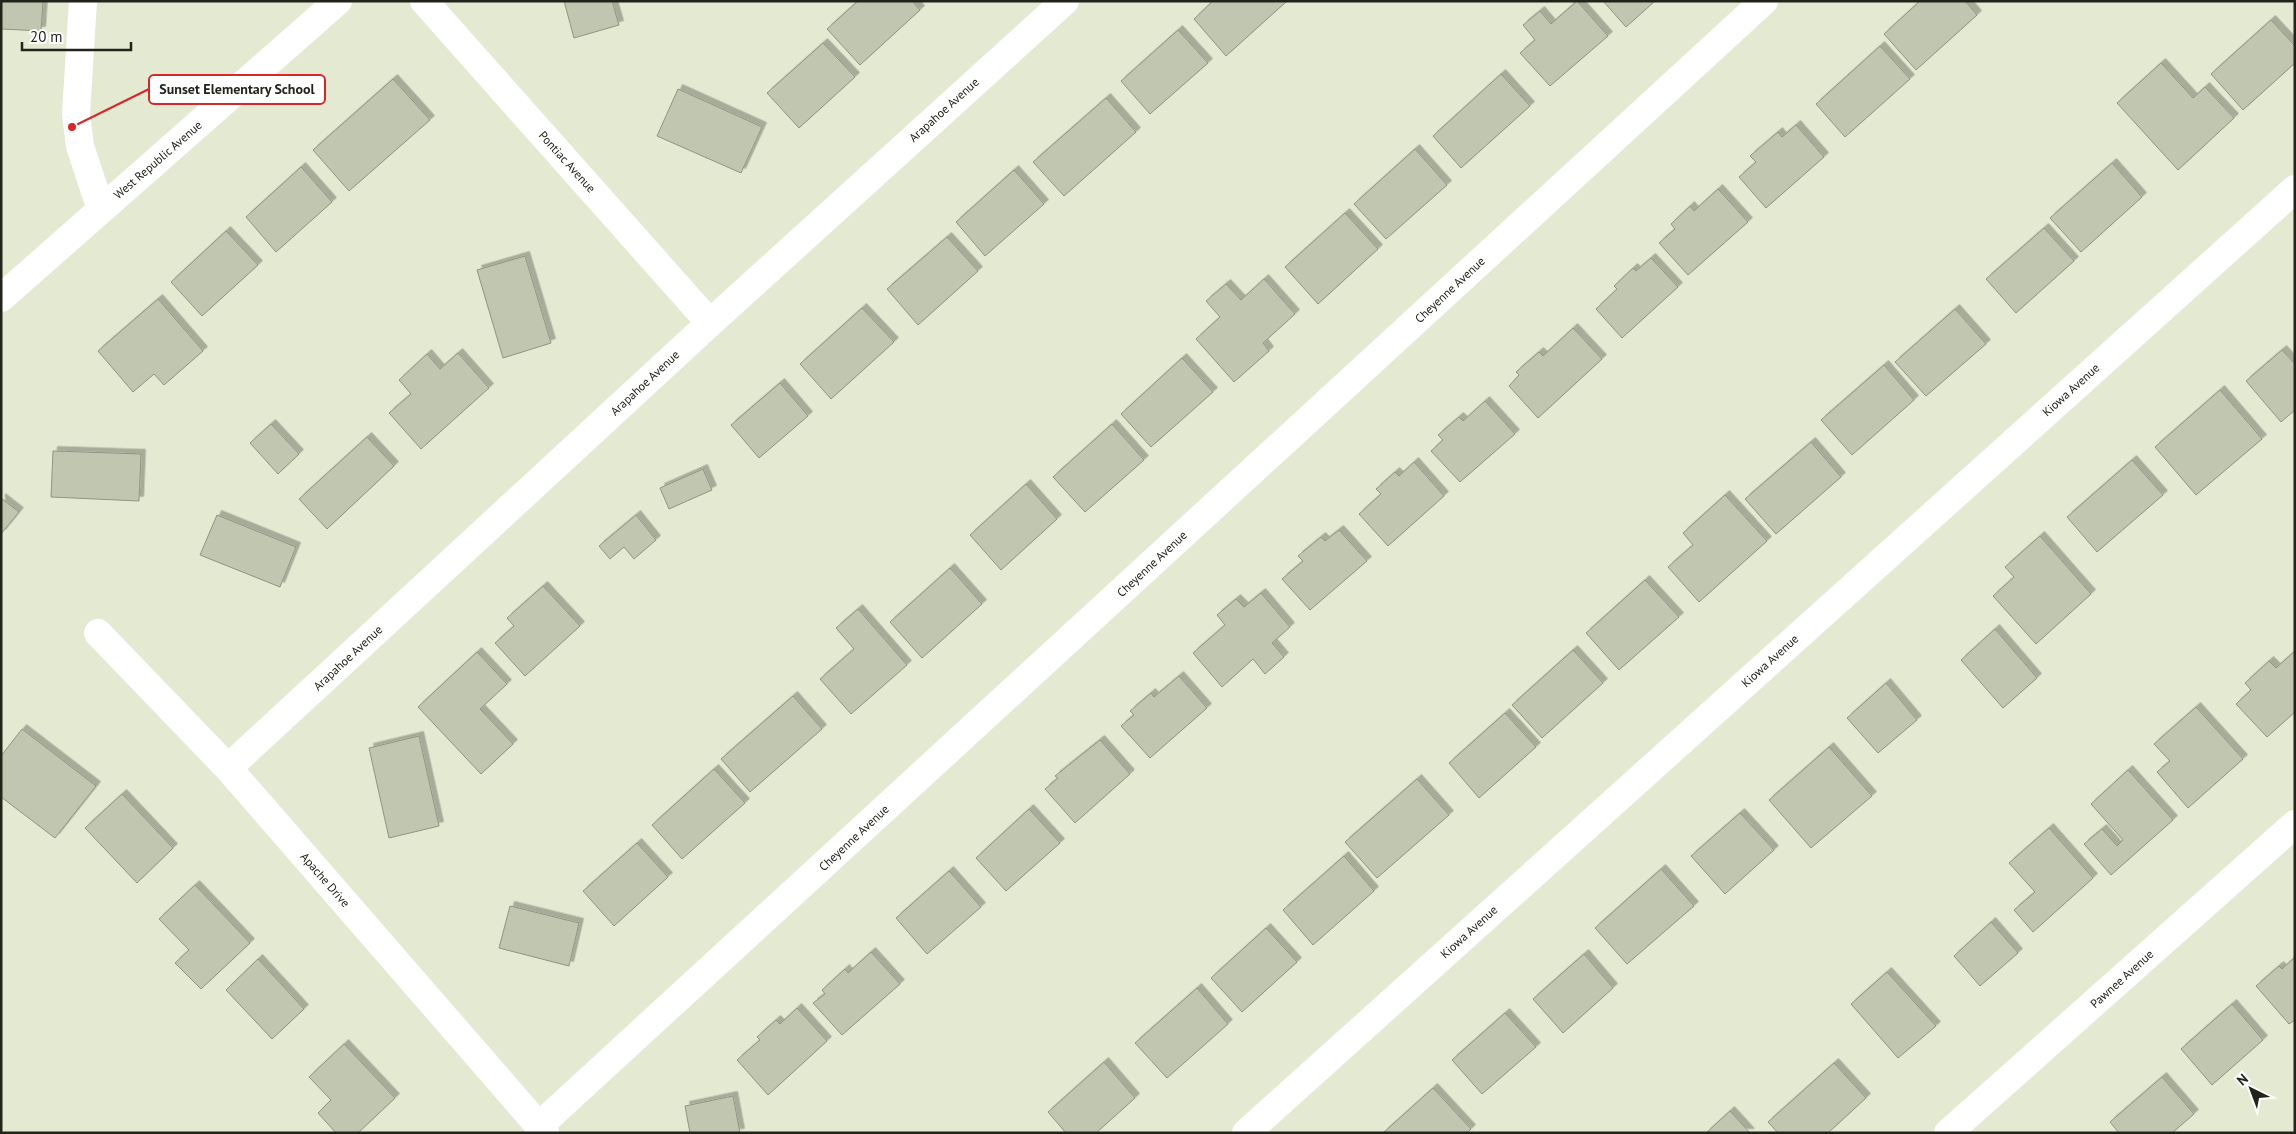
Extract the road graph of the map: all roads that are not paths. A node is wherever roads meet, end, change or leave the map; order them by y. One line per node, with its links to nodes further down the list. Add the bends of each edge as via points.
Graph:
1 (82, 1): 7 (street, via 76,114 80,146)
2 (338, 1): 7 (street, West Republic Avenue)
3 (424, 1): 9 (street, Pontiac Avenue)
4 (1065, 1): 9 (street, Arapahoe Avenue)
5 (1764, 1): 13 (street, Cheyenne Avenue)
6 (2295, 188): 14 (street, Kiowa Avenue)
7 (101, 210): 8 (street, West Republic Avenue)
8 (1, 298)
9 (710, 323): 11 (street, Arapahoe Avenue)
10 (98, 633): 11 (street, Apache Drive)
11 (228, 768): 13 (street, Apache Drive)
12 (2295, 824): 15 (street, Pawnee Avenue)
13 (542, 1130)
14 (1246, 1133)
15 (1948, 1133)

